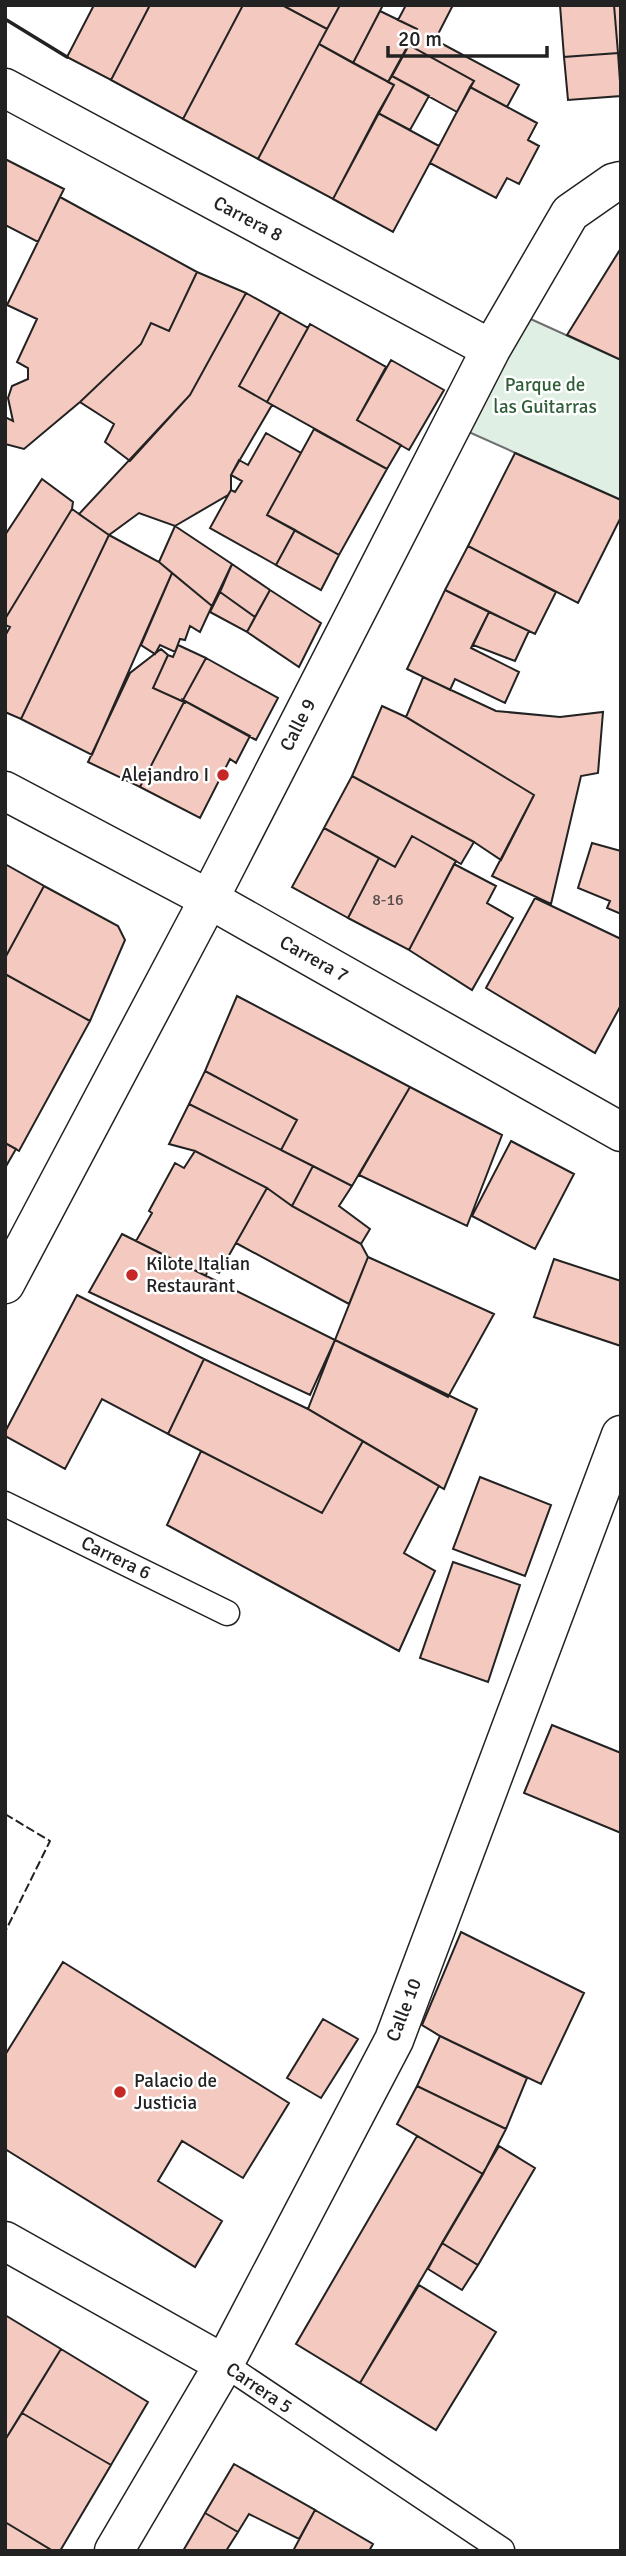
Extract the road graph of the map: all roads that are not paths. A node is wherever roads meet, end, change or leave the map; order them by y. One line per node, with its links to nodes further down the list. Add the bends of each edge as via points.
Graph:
1 (5, 88): 3 (main road, Carrera 8)
2 (617, 182): 3 (main road, Calle 9, via 570,213)
3 (491, 349): 5 (main road, Calle 9)
4 (5, 791): 5 (main road, Carrera 7)
5 (209, 899): 6 (main road, Carrera 7); 7 (main road, Calle 9)
6 (621, 1132)
7 (5, 1284)
8 (621, 1435): 12 (main road, Calle 10, via 394,2040)
9 (5, 1504): 10 (lane, Carrera 6)
10 (227, 1613)
11 (5, 2241): 12 (main road, Carrera 5)
12 (224, 2364): 13 (lane, Carrera 5); 14 (main road, Calle 10)
13 (502, 2550)
14 (114, 2551)

